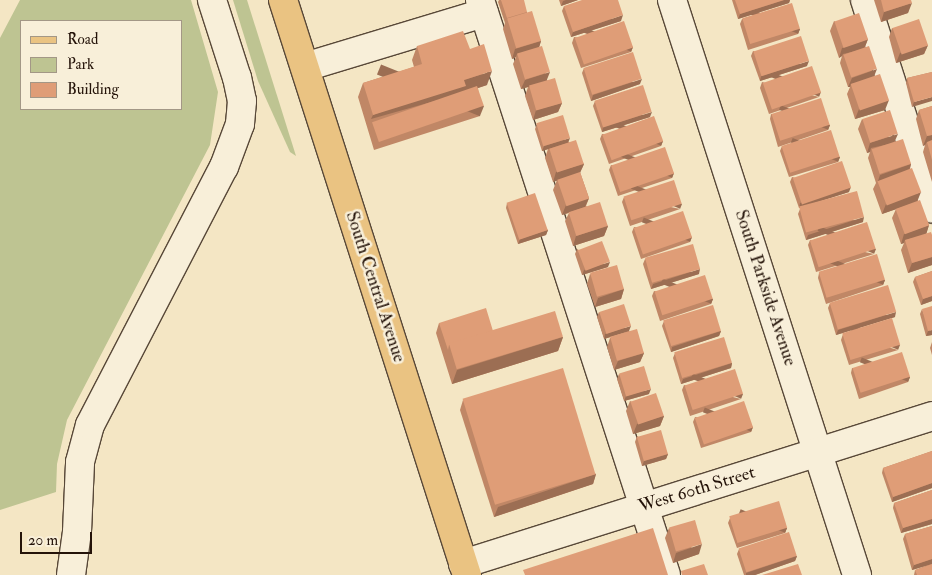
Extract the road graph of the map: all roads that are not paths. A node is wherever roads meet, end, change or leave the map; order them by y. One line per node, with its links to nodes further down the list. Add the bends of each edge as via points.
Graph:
1 (212, 0): 12 (street, via 237,78 242,101 240,124 224,167 90,425 80,462 78,532)
2 (283, 0): 6 (main road, South Central Avenue)
3 (672, 0): 9 (street, South Parkside Avenue)
4 (865, 0): 7 (street)
5 (482, 7): 6 (street); 10 (street)
6 (304, 67): 11 (main road, South Central Avenue)
7 (932, 209)
8 (932, 416): 9 (street, West 60th Street)
9 (817, 452): 10 (street, West 60th Street); 14 (street, South Parkside Avenue)
10 (644, 506): 11 (street, West 60th Street); 13 (street)
11 (465, 570)
12 (71, 575)
13 (666, 575)
14 (857, 575)

